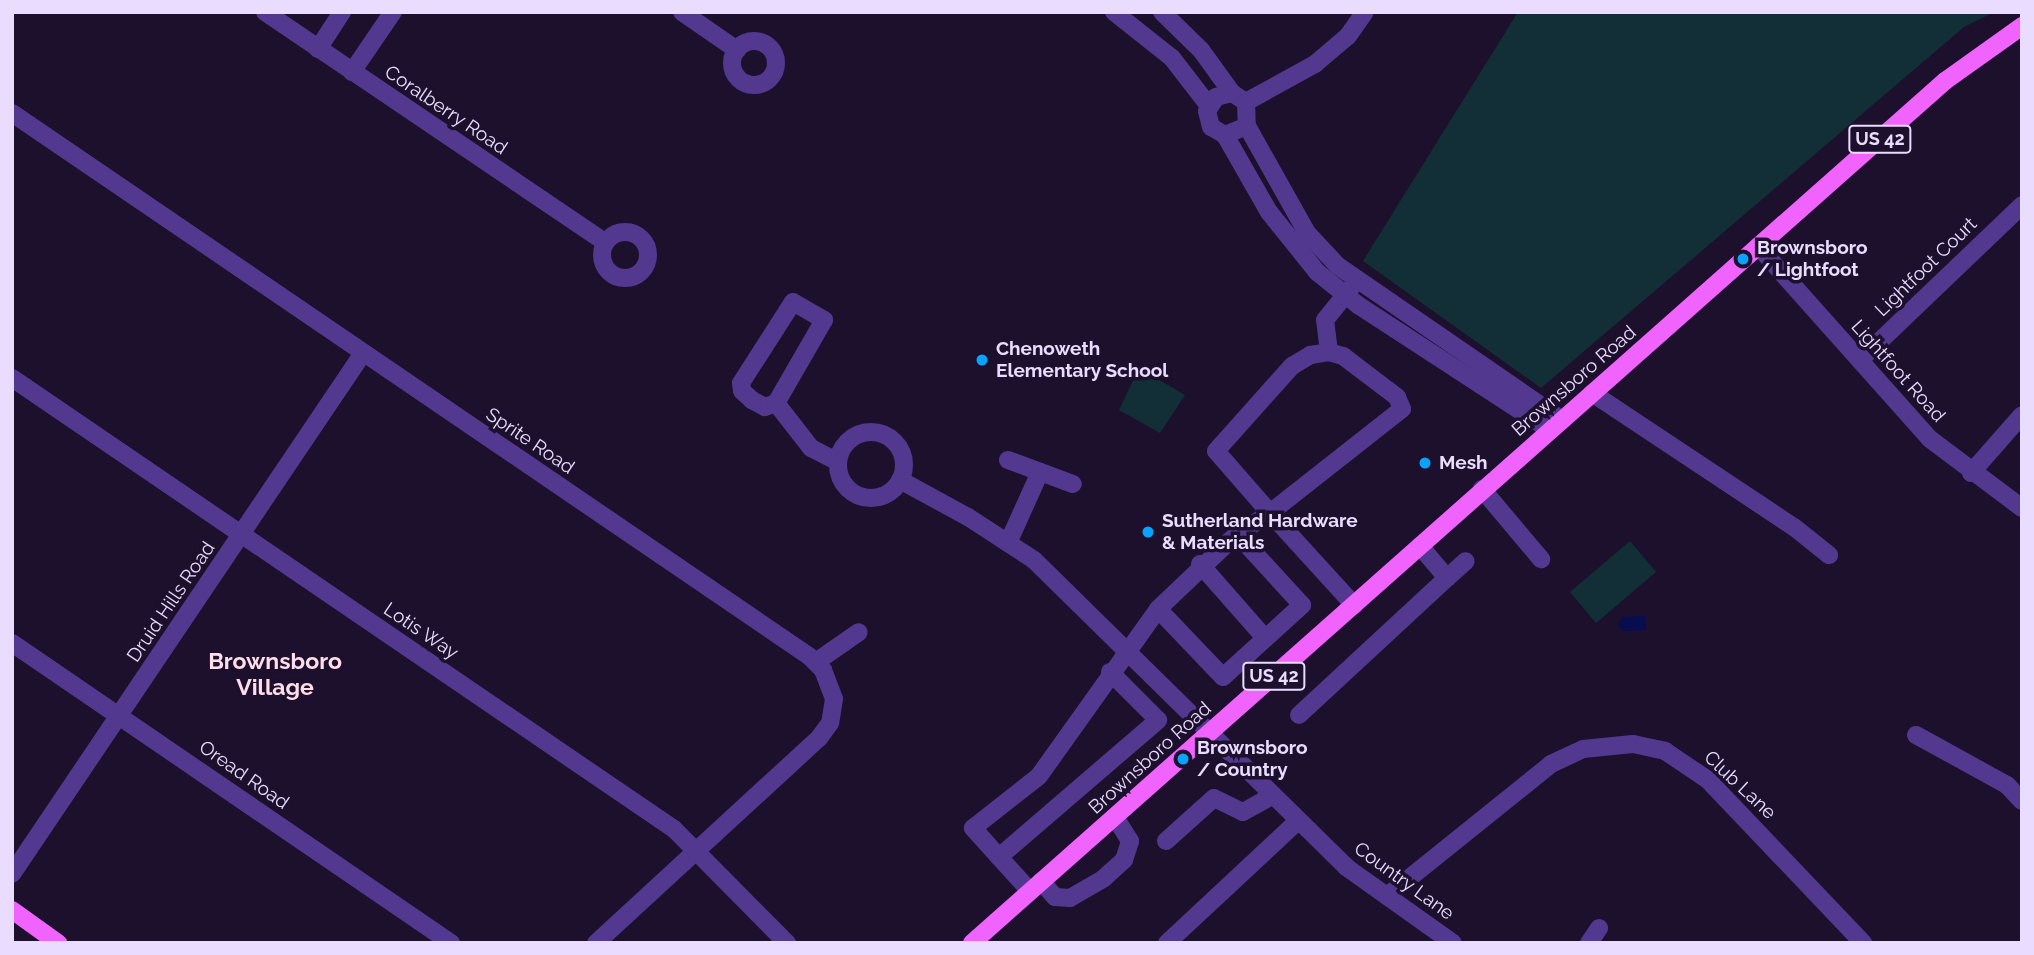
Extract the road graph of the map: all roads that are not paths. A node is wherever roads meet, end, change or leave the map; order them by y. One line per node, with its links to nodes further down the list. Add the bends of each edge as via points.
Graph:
1 (265, 12): 9 (street, Coralberry Road)
2 (342, 12): 9 (street)
3 (393, 12): 11 (street)
4 (682, 12): 10 (street)
5 (1114, 12): 13 (street, via 1172,58)
6 (1162, 12): 12 (street)
7 (1365, 12): 12 (street, via 1348,37 1315,64)
8 (2022, 26): 19 (main road, Brownsboro Road / US 42, via 1945,81)
9 (318, 48): 11 (street, Coralberry Road)
10 (737, 51)
11 (352, 72): 18 (street, Coralberry Road)
12 (1239, 97): 13 (street, via 1216,97); 15 (street)
13 (1209, 106): 16 (street, via 1210,127)
14 (12, 113): 23 (street, Sprite Road)
15 (1247, 126): 16 (street); 20 (street, via 1307,233)
16 (1225, 135): 21 (street, via 1300,255)
17 (2022, 205): 24 (street, Lightfoot Court)
18 (605, 242)
19 (1758, 246): 24 (street, Lightfoot Road); 26 (main road, Brownsboro Road / US 42)
20 (1358, 281): 21 (street); 29 (street)
21 (1345, 295): 22 (street, via 1325,320); 29 (street)
22 (1329, 352): 38 (street, via 1310,355 1292,366 1216,451); 38 (street, via 1343,356 1397,397 1402,409)
23 (363, 353): 40 (street, Druid Hills Road); 54 (street, Sprite Road)
24 (1860, 360): 33 (street, Lightfoot Road, via 1930,439)
25 (12, 377): 40 (street, Lotis Way)
26 (1592, 393): 29 (main road, Brownsboro Road / US 42); 43 (street)
27 (776, 403): 27 (street, via 824,320 793,302 741,383 742,391 752,400 765,407); 31 (street, via 811,448)
28 (2022, 415): 33 (street)
29 (1556, 425): 36 (main road, Brownsboro Road / US 42)
30 (1008, 460): 32 (street)
31 (837, 461): 34 (street, via 844,486 867,498 880,497); 34 (street, via 850,438 874,431 897,443 904,468)
32 (1040, 471): 35 (street); 41 (street)
33 (1971, 473): 37 (street, Lightfoot Road)
34 (900, 481): 41 (street, Country Lane)
35 (1073, 484)
36 (1482, 489): 42 (main road, Brownsboro Road / US 42); 44 (street)
37 (2022, 508)
38 (1270, 513): 39 (street); 48 (street)
39 (1237, 534): 46 (street); 51 (street, via 1303,605)
40 (242, 535): 56 (street, Druid Hills Road); 65 (street, Lotis Way, via 674,829)
41 (1008, 543): 53 (street, Country Lane, via 1034,560)
42 (1420, 546): 47 (street); 48 (main road, Brownsboro Road / US 42)
43 (1829, 555)
44 (1541, 559)
45 (1466, 561): 47 (street)
46 (1200, 564): 49 (street); 51 (street)
47 (1447, 578): 57 (street)
48 (1354, 605): 58 (main road, Brownsboro Road / US 42)
49 (1158, 609): 51 (street, via 1223,677); 53 (street)
50 (859, 632): 54 (street)
51 (1265, 638)
52 (12, 643): 56 (street, Oread Road)
53 (1127, 651): 55 (street); 58 (street, Country Lane)
54 (816, 662): 65 (street, Sprite Road, via 831,686 830,723 802,755)
55 (1110, 672): 66 (street, via 1039,776 973,828); 66 (street, via 1158,720)
56 (118, 715): 67 (street, Druid Hills Road); 72 (street, Oread Road)
57 (1299, 715)
58 (1211, 734): 60 (street, Country Lane); 62 (main road, Brownsboro Road / US 42)
59 (1916, 735): 61 (street, via 2007,785)
60 (1270, 797): 63 (street, Country Lane); 64 (street, via 1243,812 1214,798)
61 (2022, 801)
62 (1115, 817): 68 (main road, Brownsboro Road / US 42); 68 (street, via 1130,841 1124,860 1104,878 1070,898 1055,897)
63 (1298, 821): 69 (street, Country Lane, via 1346,867); 76 (street)
64 (1166, 842)
65 (697, 850): 73 (street); 74 (street, Lotis Way)
66 (999, 857): 68 (street)
67 (12, 874)
68 (1036, 886): 75 (main road, Brownsboro Road / US 42)
69 (1387, 896): 77 (street, Country Lane); 78 (street, Club Lane, via 1551,764 1583,749 1633,744 1665,751 1708,779)
70 (12, 911): 71 (main road)
71 (58, 943)
72 (451, 943)
73 (596, 943)
74 (787, 943)
75 (972, 943)
76 (1167, 943)
77 (1453, 943)
78 (1863, 943)

